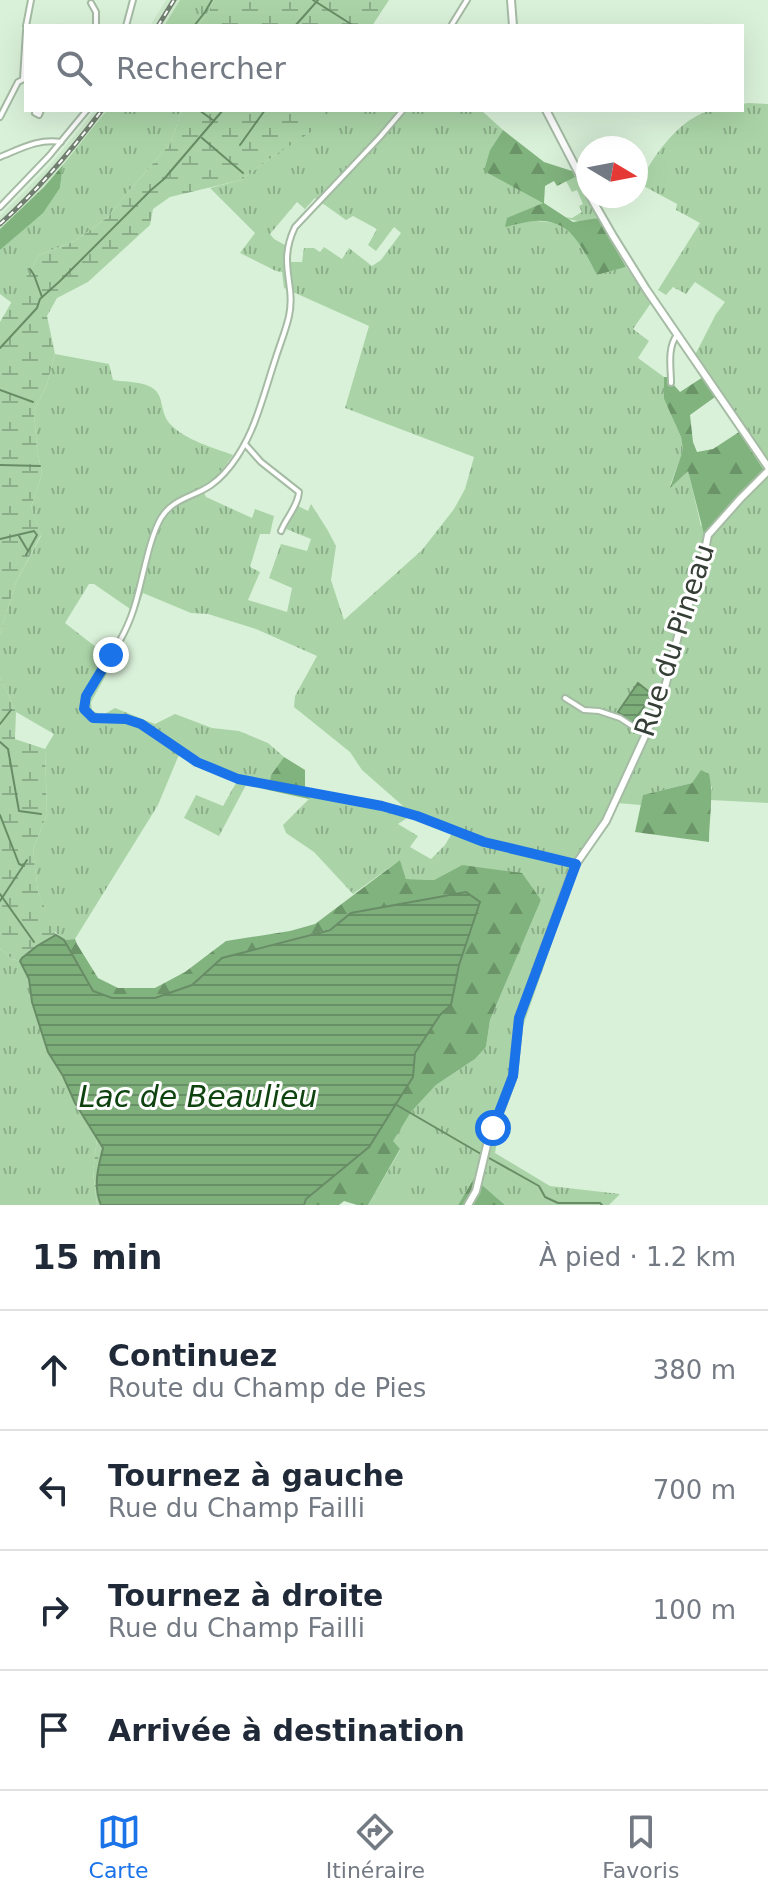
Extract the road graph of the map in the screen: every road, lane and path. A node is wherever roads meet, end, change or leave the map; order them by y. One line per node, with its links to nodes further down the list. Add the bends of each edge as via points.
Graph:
1 (31, 0): 6 (street)
2 (133, 0): 8 (street)
3 (467, 0): 9 (street)
4 (511, 0): 10 (street)
5 (91, 3): 7 (street)
6 (27, 24)
7 (96, 24)
8 (127, 24)
9 (452, 24)
10 (513, 24)
11 (24, 78): 17 (street)
12 (40, 112): 16 (street)
13 (85, 112): 18 (street)
14 (401, 112): 25 (street, via 291,237 289,316)
15 (547, 112): 20 (street)
16 (35, 113)
17 (0, 117)
18 (61, 142): 19 (street, via 33,143); 21 (street)
19 (0, 157)
20 (576, 169)
21 (0, 207)
22 (597, 208): 23 (street)
23 (677, 335): 24 (street, via 670,355); 26 (street)
24 (671, 383)
25 (245, 444): 27 (street, via 299,492); 30 (street, via 217,481 174,504 162,517 128,626 86,696 84,709 93,718 141,724 197,762 238,779 392,809 484,842)
26 (768, 469): 29 (street, Rue du Pineau, via 708,535 662,699)
27 (281, 531)
28 (565, 698): 29 (street, via 584,710 620,718)
29 (646, 735): 30 (street, Rue du Pineau, via 606,821)
30 (576, 864): 31 (street, Rue du Pineau, via 519,1018 513,1076)
31 (468, 1205)

